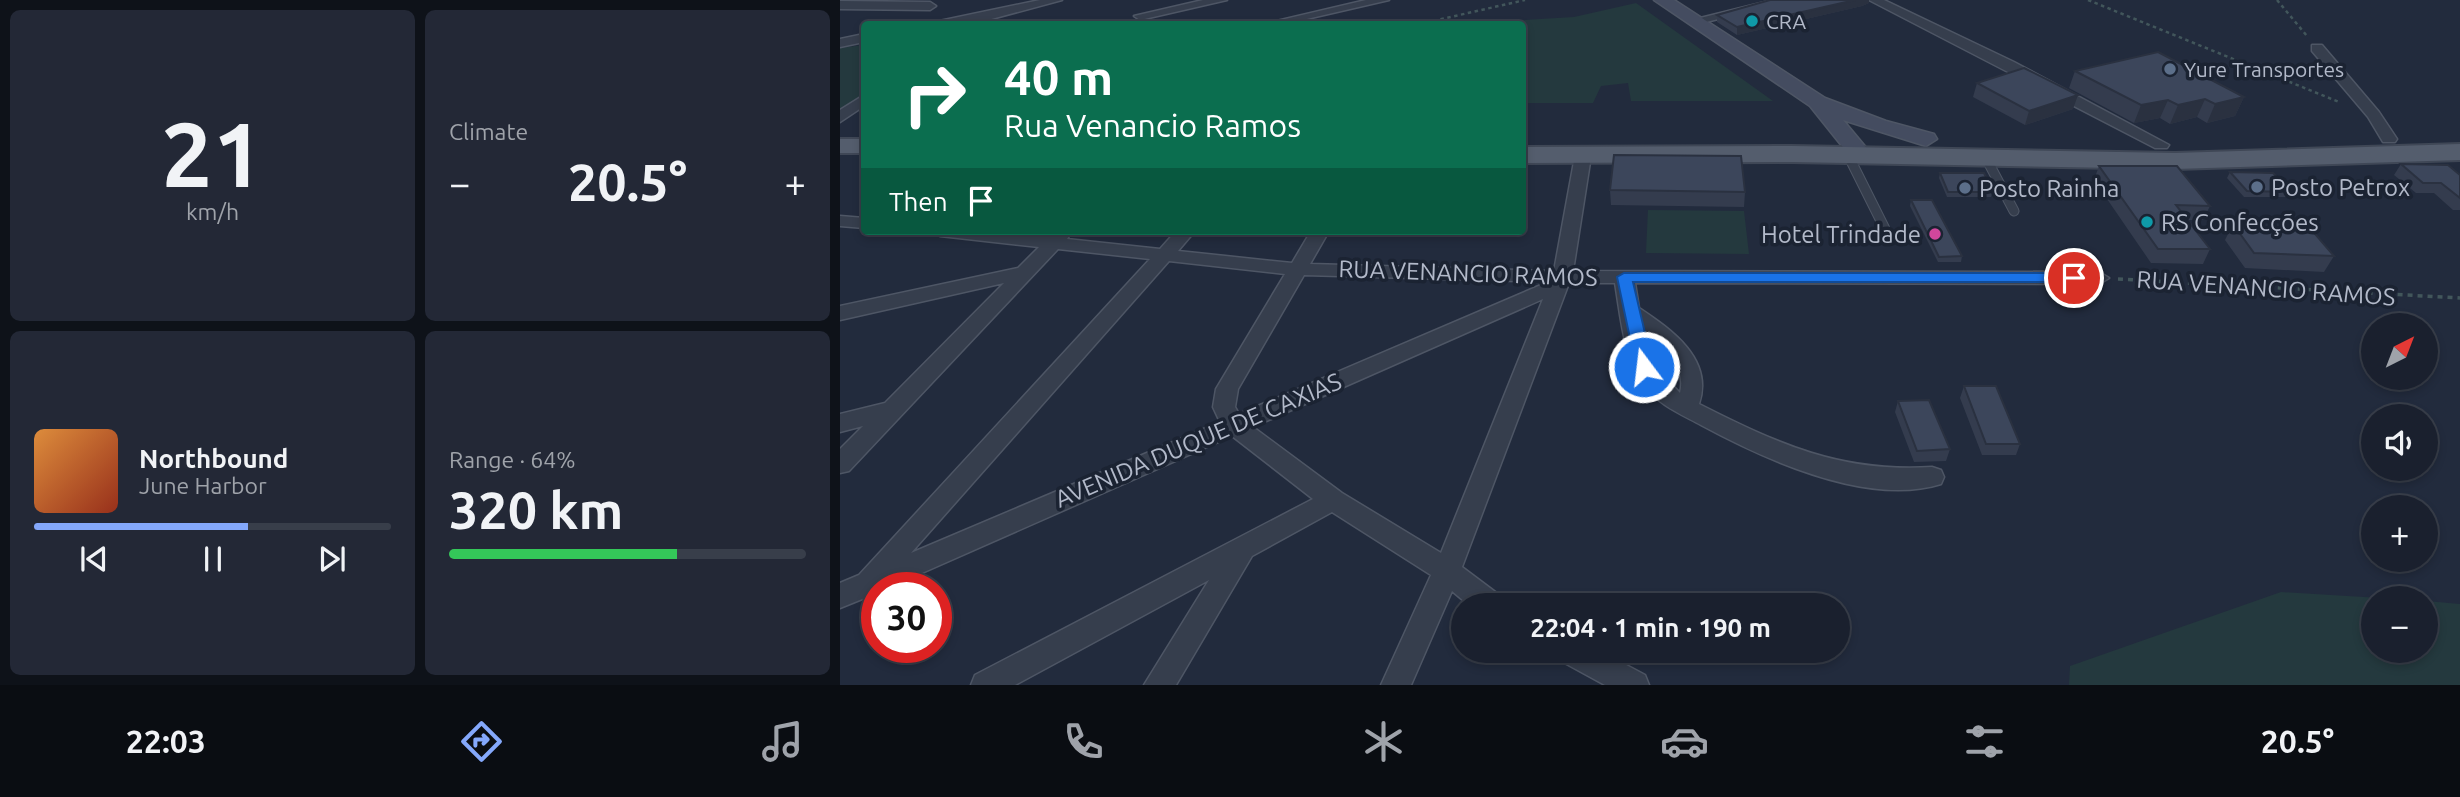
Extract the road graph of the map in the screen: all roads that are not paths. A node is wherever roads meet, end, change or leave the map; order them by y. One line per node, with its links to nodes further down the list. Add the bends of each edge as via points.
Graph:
1 (1142, 0): 11 (street)
2 (1221, 0): 11 (street)
3 (1383, 0): 14 (street)
4 (1662, 0): 15 (main road)
5 (1789, 0): 15 (street)
6 (1912, 0): 9 (street)
7 (1050, 1): 13 (street)
8 (932, 3): 10 (street); 12 (street)
9 (1881, 3): 31 (street, via 2021,71)
10 (840, 5)
11 (1139, 20)
12 (921, 21)
13 (974, 21)
14 (1283, 21)
15 (1694, 21): 20 (main road)
16 (861, 40): 17 (street)
17 (840, 44)
18 (2317, 48): 26 (street)
19 (861, 101): 21 (street)
20 (1818, 102): 25 (main road); 30 (main road)
21 (840, 117)
22 (2460, 135): 26 (main road)
23 (840, 137): 24 (main road)
24 (861, 137)
25 (1926, 139): 30 (main road); 31 (main road)
26 (2389, 139): 31 (main road)
27 (840, 146): 28 (main road)
28 (861, 146)
29 (1526, 148): 30 (main road); 33 (main road)
30 (1853, 150): 33 (main road); 34 (main road); 38 (lane)
31 (2154, 150): 32 (main road, via 2345,158); 34 (main road)
32 (2460, 152)
33 (1583, 156): 48 (street)
34 (1986, 159): 35 (lane)
35 (2014, 211)
36 (840, 221): 37 (street)
37 (861, 223)
38 (1885, 229)
39 (1019, 235): 42 (street, RUA VENANCIO RAMOS)
40 (1183, 235): 43 (street)
41 (1318, 235): 44 (street)
42 (1059, 237): 43 (street, RUA VENANCIO RAMOS); 45 (street)
43 (1168, 254): 44 (street, RUA VENANCIO RAMOS); 60 (street)
44 (1297, 269): 48 (street, RUA VENANCIO RAMOS); 54 (street, via 1227,389 1224,407)
45 (1026, 272): 50 (street); 52 (street)
46 (1624, 277): 47 (street, RUA VENANCIO RAMOS); 48 (street, RUA VENANCIO RAMOS); 49 (street)
47 (2099, 278)
48 (1560, 281): 54 (street, AVENIDA DUQUE DE CAXIAS); 59 (street)
49 (1631, 312): 51 (street, via 1644,367 1652,381); 51 (street, via 1660,332 1685,361 1693,376)
50 (840, 313)
51 (1687, 407): 56 (street, via 1815,467 1864,478 1902,481)
52 (893, 410): 53 (street); 55 (street)
53 (840, 424)
54 (1232, 424): 57 (street); 61 (street, AVENIDA DUQUE DE CAXIAS)
55 (840, 464)
56 (1932, 477)
57 (1333, 499): 58 (street); 59 (street)
58 (1244, 547): 66 (street); 67 (street)
59 (1447, 571): 63 (street); 68 (street)
60 (877, 572)
61 (897, 572)
62 (861, 588): 64 (street, AVENIDA DUQUE DE CAXIAS)
63 (1475, 593)
64 (840, 596)
65 (1594, 663): 69 (street)
66 (987, 685)
67 (1159, 685)
68 (1396, 685)
69 (1634, 685)

